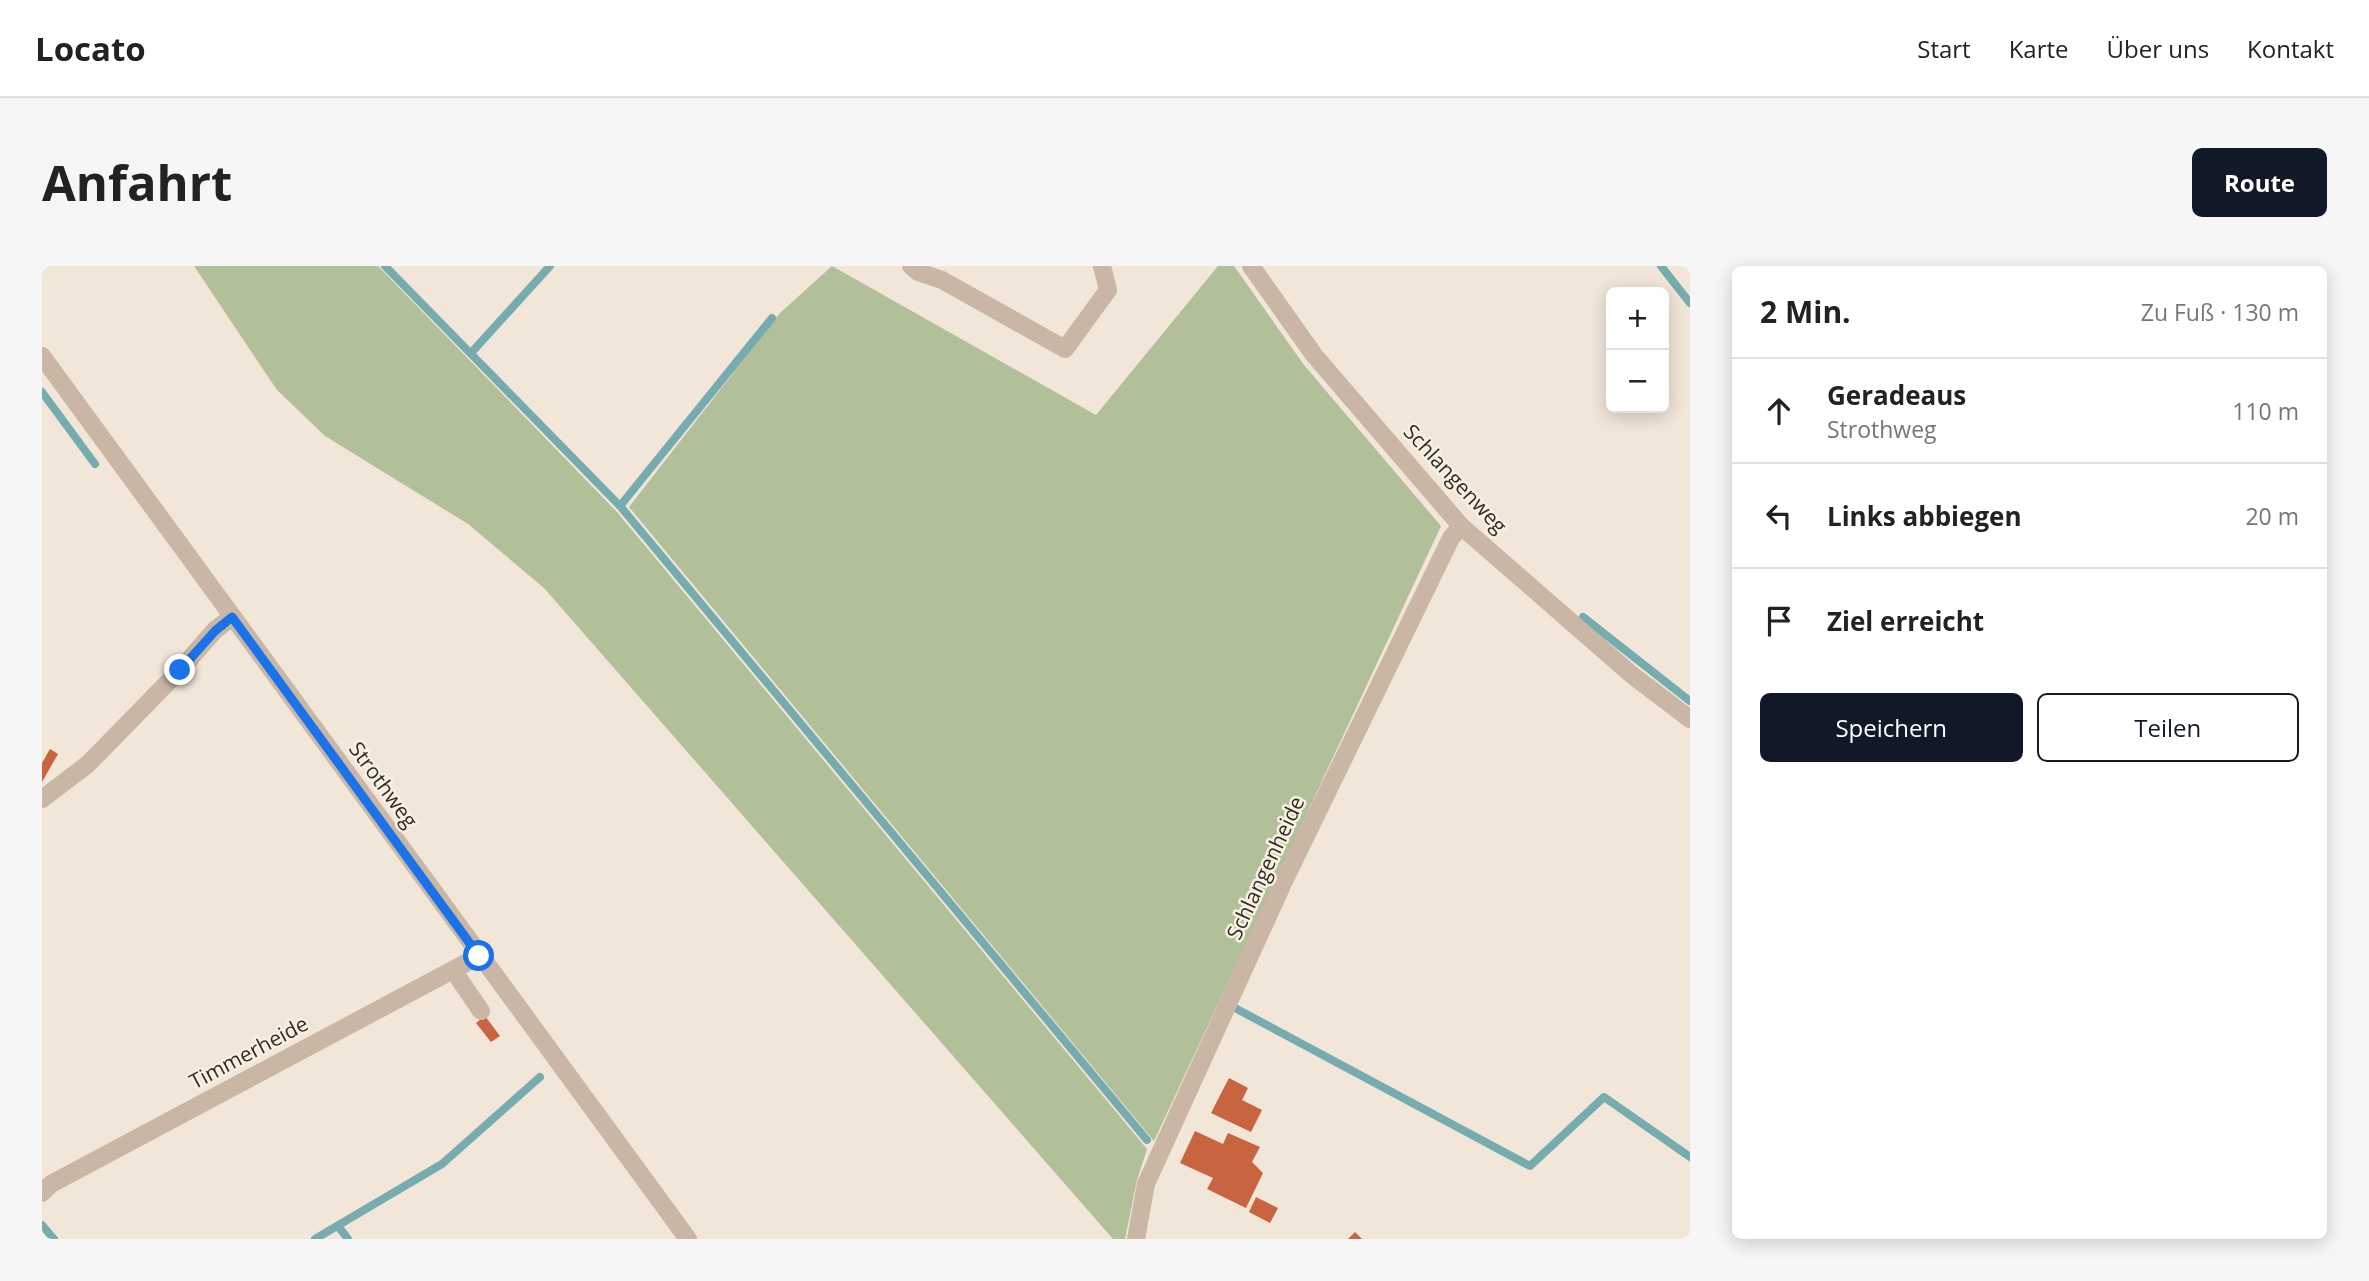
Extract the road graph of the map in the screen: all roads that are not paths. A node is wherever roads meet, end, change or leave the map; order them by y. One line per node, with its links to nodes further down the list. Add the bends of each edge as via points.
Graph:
1 (911, 266): 2 (street, via 1065,349 1108,290)
2 (1102, 266)
3 (1251, 266): 5 (street, Schlangenweg, via 1314,355)
4 (42, 356): 6 (street, Strothweg)
5 (1461, 526): 7 (street, Schlangenweg, via 1632,675); 14 (street, Schlangenheide, via 1451,538 1266,919 1146,1184)
6 (232, 617): 8 (street, via 88,764); 9 (street, Strothweg)
7 (1690, 719)
8 (42, 799)
9 (479, 956): 10 (street, Timmerheide); 13 (street, Strothweg)
10 (453, 970): 11 (street); 12 (street, Timmerheide, via 51,1184)
11 (481, 1011)
12 (42, 1193)
13 (688, 1239)
14 (1136, 1239)

